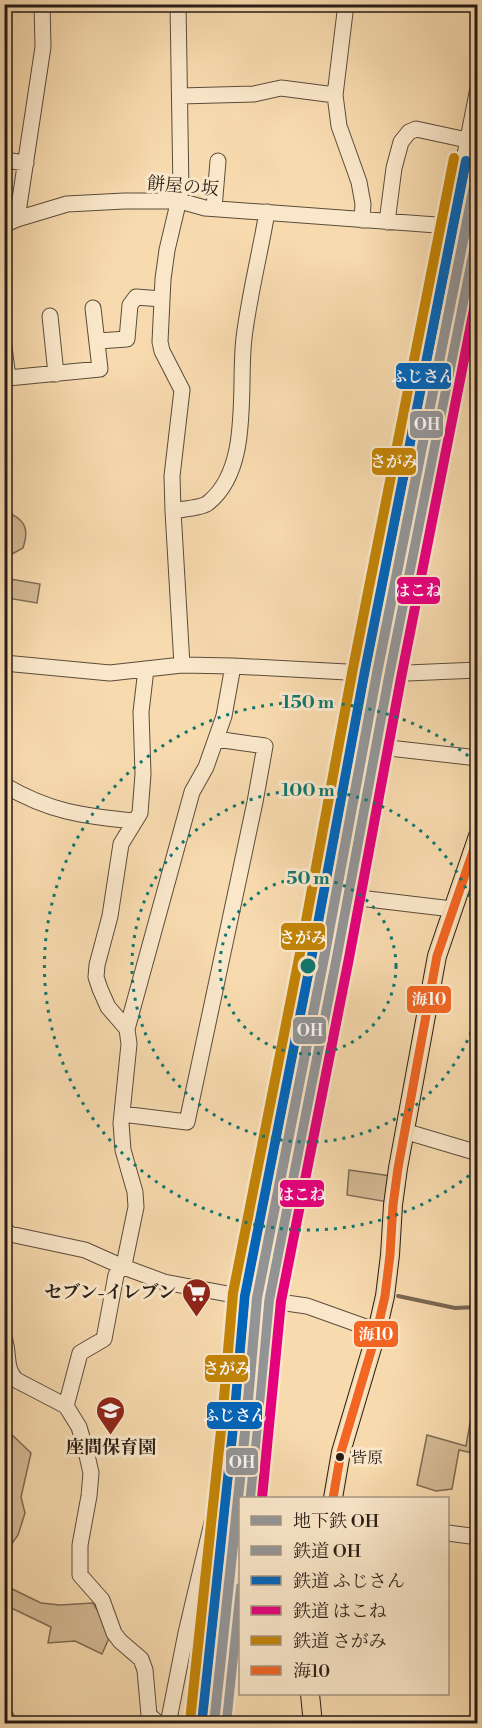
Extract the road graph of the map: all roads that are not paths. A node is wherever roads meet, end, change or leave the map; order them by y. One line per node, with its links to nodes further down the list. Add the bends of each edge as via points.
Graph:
1 (42, 4): 10 (street, via 43,47)
2 (178, 4): 6 (street)
3 (346, 4): 5 (street)
4 (477, 88): 7 (street)
5 (335, 95): 6 (street, via 281,88 254,94); 14 (street, via 339,126 363,204)
6 (180, 96): 11 (street)
7 (467, 140): 16 (street, via 416,129 409,132 401,142 394,168); 17 (street)
8 (4, 160): 10 (street)
9 (218, 161): 12 (street)
10 (26, 163): 15 (street)
11 (180, 201): 12 (street, 餅屋の坂); 15 (street, 餅屋の坂, via 67,204); 19 (street, via 167,250)
12 (214, 208): 13 (street, 餅屋の坂)
13 (267, 212): 14 (street, 餅屋の坂); 25 (street, via 244,338 236,456 225,482 207,505)
14 (362, 220): 16 (street, 餅屋の坂)
15 (11, 222)
16 (387, 222): 17 (street, 餅屋の坂)
17 (450, 226): 18 (street, 餅屋の坂); 31 (street)
18 (477, 226)
19 (162, 299): 22 (street, via 136,297 130,305 128,339); 25 (street, via 160,342 182,390 172,476)
20 (93, 308): 22 (street)
21 (50, 316): 24 (street)
22 (98, 341): 24 (street, via 100,369)
23 (4, 347): 24 (street, via 8,378)
24 (56, 374)
25 (173, 511): 27 (street)
26 (4, 663): 29 (street, via 110,673)
27 (182, 664): 28 (street); 29 (street)
28 (233, 666): 31 (street); 32 (street)
29 (146, 669): 36 (street, via 141,712 140,813)
30 (477, 670): 31 (street)
31 (365, 672): 46 (street)
32 (216, 739): 40 (street, via 192,792); 41 (street, via 265,746 187,1122)
33 (389, 748): 34 (street)
34 (477, 758)
35 (4, 785): 36 (street, via 52,808 89,817)
36 (134, 821): 40 (street, via 122,844 96,976 108,1006)
37 (477, 836): 39 (main road)
38 (356, 871): 39 (street, via 351,897)
39 (453, 909): 42 (main road, via 437,956)
40 (127, 1029): 41 (street)
41 (122, 1114): 45 (street, via 123,1150 136,1208)
42 (404, 1131): 43 (street); 47 (main road, via 393,1205 388,1281)
43 (477, 1154)
44 (4, 1229): 45 (street, via 10,1234 85,1250)
45 (121, 1266): 46 (street, via 164,1282); 49 (street, via 104,1339 80,1353)
46 (244, 1297): 47 (street, via 307,1306); 57 (street, via 223,1476)
47 (377, 1331): 50 (main road, via 341,1452)
48 (4, 1338): 49 (street, via 10,1373 16,1380)
49 (66, 1406): 56 (street, via 79,1427 91,1473 80,1545 80,1575 102,1600 114,1633 141,1659 150,1714)
50 (333, 1497)
51 (449, 1533): 52 (street)
52 (477, 1537)
53 (310, 1695): 58 (main road)
54 (4, 1714): 55 (street)
55 (10, 1724)
56 (159, 1724)
57 (168, 1724)
58 (313, 1724)

